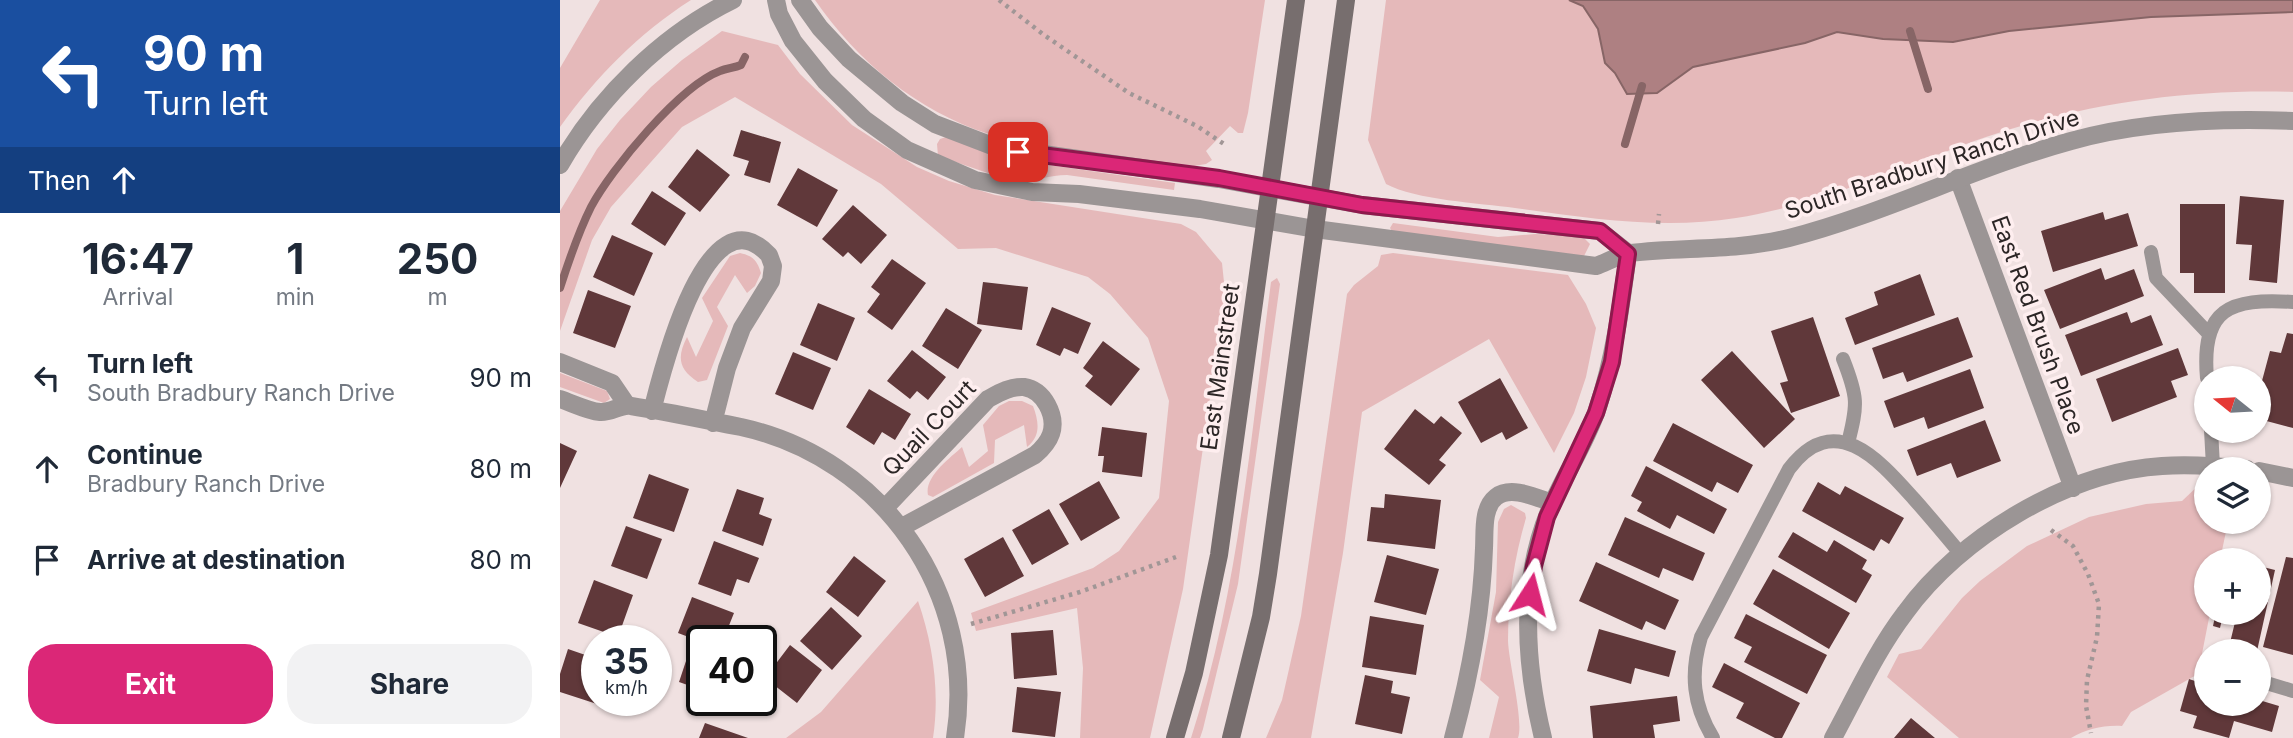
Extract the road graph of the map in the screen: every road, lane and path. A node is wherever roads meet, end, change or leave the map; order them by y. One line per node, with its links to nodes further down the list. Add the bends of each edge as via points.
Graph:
1 (733, 0): 9 (street, via 649,58 587,125)
2 (776, 0): 14 (street, South Bradbury Ranch Drive, via 793,41 825,81 873,126 929,161 1011,189 1200,209)
3 (800, 0): 11 (street, via 833,42 872,79 926,118 974,140 1018,152)
4 (999, 0): 8 (path, via 1129,93)
5 (1296, 0): 11 (main road, East Mainstreet)
6 (1346, 0): 12 (main road)
7 (2293, 121): 10 (street, South Bradbury Ranch Drive, via 2197,121 2117,131)
8 (1224, 144)
9 (560, 165)
10 (1958, 178): 18 (street, South Bradbury Ranch Drive, via 1787,239 1732,248); 32 (street, East Red Brush Place)
11 (1270, 187): 12 (street); 14 (main road, East Mainstreet)
12 (1320, 198): 16 (main road); 18 (street, via 1600,231)
13 (1659, 214): 15 (path)
14 (1266, 221): 16 (street, South Bradbury Ranch Drive); 44 (main road, East Mainstreet, via 1219,555)
15 (1658, 223)
16 (1315, 229): 18 (street, South Bradbury Ranch Drive, via 1596,266); 45 (main road, via 1265,595)
17 (2151, 252): 20 (lane, via 2156,278)
18 (1628, 254): 33 (street, via 1612,362 1596,413)
19 (2293, 302): 20 (lane, via 2238,304 2223,313)
20 (2209, 334): 23 (lane)
21 (1843, 359): 28 (lane, via 1857,403)
22 (560, 362): 25 (street, via 612,383)
23 (2206, 366)
24 (560, 398): 25 (street, via 602,413)
25 (627, 405): 26 (street)
26 (652, 411): 27 (street); 27 (street, via 676,326 701,275 722,248 751,242 769,255 773,274 742,328)
27 (713, 423): 34 (street, via 759,432 822,457)
28 (1848, 443): 37 (lane, via 1878,460); 48 (lane, via 1818,446 1793,463 1708,621 1694,661 1693,680 1699,710)
29 (2194, 466): 32 (street, via 2141,468)
30 (2271, 473): 31 (street)
31 (2293, 478)
32 (2073, 488): 37 (street, via 1997,526)
33 (1553, 503): 46 (street, via 1518,492 1496,497 1489,507 1481,605); 47 (street, via 1534,566 1527,627)
34 (885, 508): 35 (street); 35 (street, Quail Court, via 988,399 1024,387 1041,396 1053,425 1035,456)
35 (902, 527): 43 (street, via 932,579 951,629 957,680)
36 (2051, 530): 42 (path, via 2073,546 2099,604 2087,680)
37 (1961, 553): 49 (street, via 1919,594 1892,631)
38 (1176, 557): 39 (path, via 1080,592)
39 (970, 624)
40 (2271, 684): 41 (lane)
41 (2293, 691)
42 (2091, 733)
43 (955, 738)
44 (1175, 738)
45 (1231, 738)
46 (1453, 738)
47 (1543, 738)
48 (1713, 738)
49 (1833, 738)

